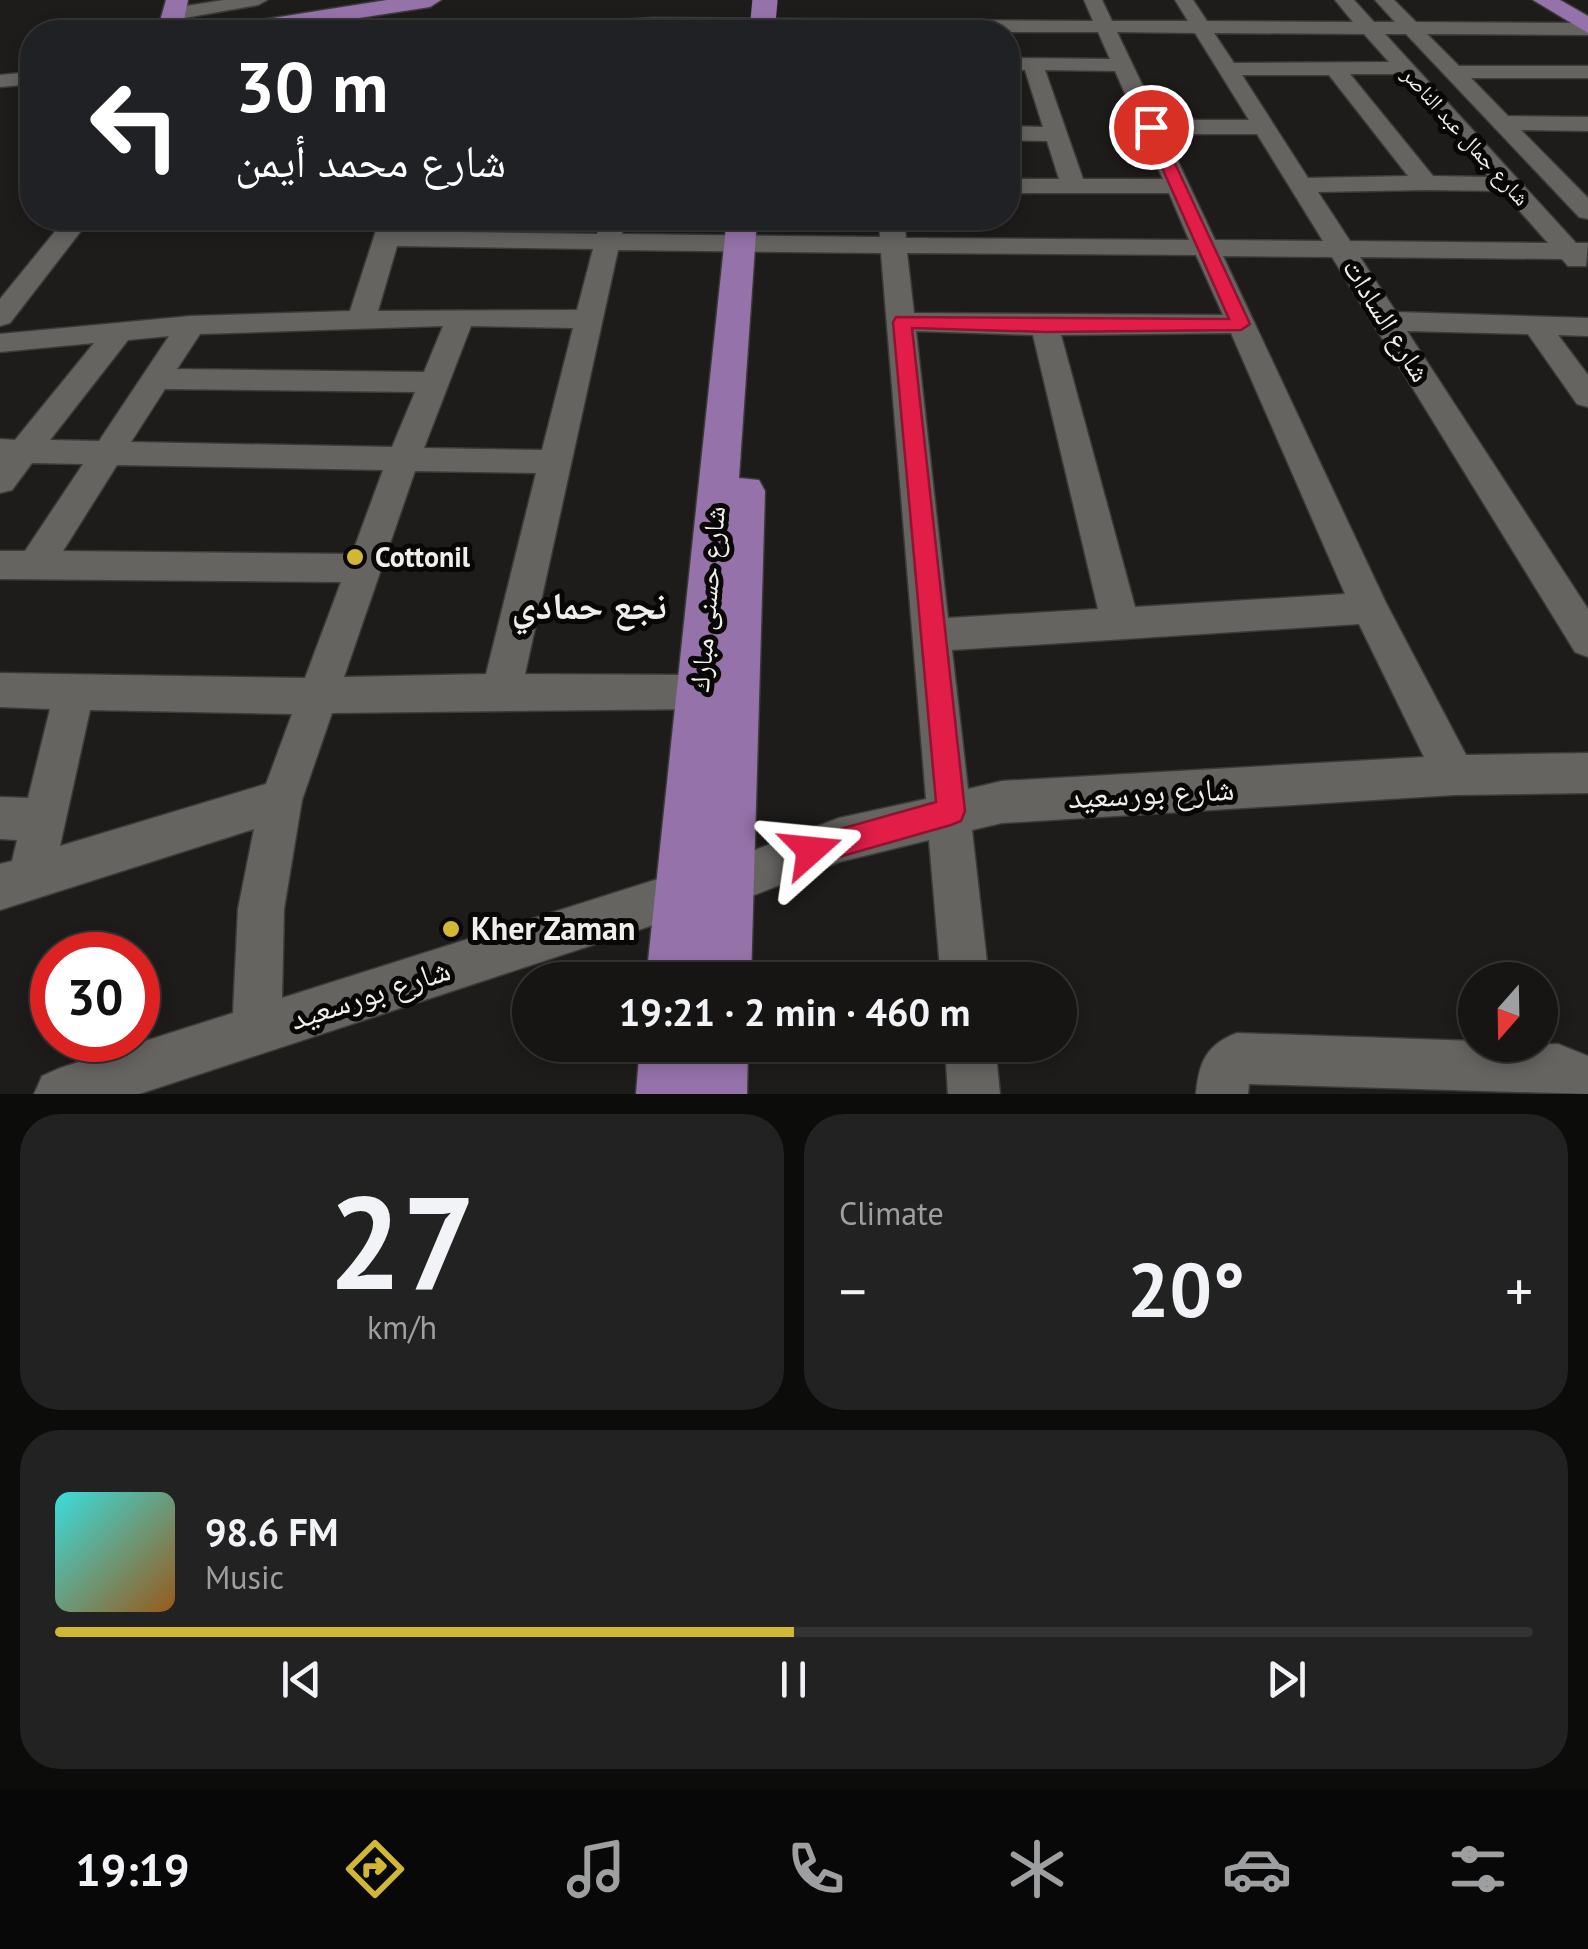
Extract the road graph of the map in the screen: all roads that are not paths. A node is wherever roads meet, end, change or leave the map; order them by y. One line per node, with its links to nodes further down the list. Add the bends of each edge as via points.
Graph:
1 (258, 0): 10 (street)
2 (430, 0): 11 (main road)
3 (1014, 0): 13 (street)
4 (1184, 0): 14 (street, شارع السادات)
5 (1278, 0): 15 (street)
6 (1344, 0): 16 (street, شارع جمال عبد الناصر)
7 (1384, 0): 17 (street, شارع جمال عبد الناصر)
8 (1544, 0): 18 (main road)
9 (1099, 13): 13 (street); 14 (street); 21 (street)
10 (166, 15)
11 (328, 20)
12 (1020, 26): 13 (street)
13 (1024, 26)
14 (1202, 28): 15 (street); 23 (street, شارع السادات)
15 (1298, 28): 16 (street)
16 (1369, 28): 17 (street); 22 (street, شارع جمال عبد الناصر)
17 (1412, 28): 18 (street); 25 (street, شارع جمال عبد الناصر)
18 (1588, 28)
19 (1020, 64): 20 (street)
20 (1032, 64): 21 (street); 34 (street)
21 (1123, 65): 31 (street)
22 (1406, 68): 24 (street); 39 (street, شارع جمال عبد الناصر)
23 (1228, 69): 24 (street); 32 (street, شارع السادات)
24 (1335, 70): 35 (street)
25 (1454, 72): 26 (street); 29 (street, شارع جمال عبد الناصر)
26 (1544, 72): 27 (street); 28 (street)
27 (1588, 72)
28 (1588, 113)
29 (1502, 123): 30 (street); 36 (street, شارع جمال عبد الناصر)
30 (1588, 124)
31 (1151, 127): 32 (street); 42 (street)
32 (1265, 127): 38 (street, شارع السادات)
33 (1020, 133): 34 (street)
34 (1056, 134): 41 (street)
35 (1426, 182): 38 (street); 39 (street)
36 (1560, 183): 37 (street); 43 (street, شارع جمال عبد الناصر)
37 (1588, 183)
38 (1302, 184): 51 (street, شارع السادات)
39 (1509, 184): 52 (street, شارع جمال عبد الناصر)
40 (1020, 186): 41 (street)
41 (1073, 186): 42 (street)
42 (1177, 186): 50 (street)
43 (1588, 212)
44 (69, 230): 54 (street)
45 (388, 230): 58 (street)
46 (610, 230): 56 (street)
47 (680, 230): 48 (street)
48 (749, 231): 49 (street); 85 (main road, شارع حسنى مبارك); 93 (main road, شارع حسنى مبارك)
49 (893, 232): 50 (street); 59 (street)
50 (1204, 247): 51 (street); 60 (street)
51 (1341, 247): 52 (street); 57 (street, شارع السادات)
52 (1578, 250): 53 (street, شارع جمال عبد الناصر)
53 (1588, 272)
54 (0, 317)
55 (461, 317): 56 (street); 58 (street); 68 (street)
56 (591, 318): 73 (street)
57 (1388, 321): 63 (street); 78 (street, شارع السادات)
58 (360, 322): 61 (street)
59 (902, 322): 62 (street); 80 (street)
60 (1241, 324): 62 (street); 77 (street)
61 (191, 325): 65 (street); 67 (street)
62 (1046, 326): 79 (street)
63 (1536, 326): 64 (street); 69 (street)
64 (1588, 327)
65 (120, 332): 66 (street); 70 (street)
66 (0, 344)
67 (156, 379): 68 (street); 71 (street)
68 (436, 382): 72 (street)
69 (1588, 397)
70 (13, 451): 71 (street); 74 (street)
71 (106, 454): 72 (street); 75 (street)
72 (403, 458): 73 (street); 76 (street)
73 (556, 462): 83 (street)
74 (0, 481)
75 (18, 565): 76 (street)
76 (363, 568): 86 (street)
77 (1370, 608): 79 (street); 88 (street)
78 (1578, 609): 81 (street, شارع السادات)
79 (1121, 626): 80 (street)
80 (933, 635): 90 (street)
81 (1588, 642)
82 (0, 690): 84 (street)
83 (501, 691): 85 (street); 86 (street)
84 (74, 692): 86 (street); 91 (street)
85 (699, 692): 94 (main road, شارع حسنى مبارك)
86 (316, 696): 89 (street)
87 (1588, 773): 88 (street, شارع بورسعيد)
88 (1454, 776): 90 (street, شارع بورسعيد, via 1002,802)
89 (281, 800): 92 (street); 98 (street, via 262,909)
90 (951, 811): 93 (street, شارع بورسعيد, via 839,840); 97 (street)
91 (21, 818): 92 (street)
92 (15, 883)
93 (726, 883): 96 (main road, شارع حسنى مبارك)
94 (680, 895): 95 (main road, شارع حسنى مبارك); 98 (street, شارع بورسعيد)
95 (675, 962)
96 (723, 962)
97 (964, 962)
98 (258, 1031): 103 (street, شارع بورسعيد)
99 (669, 1062): 104 (main road)
100 (717, 1062): 105 (main road)
101 (971, 1062): 106 (street)
102 (1588, 1082): 107 (street, via 1558,1069 1237,1058 1224,1070)
103 (60, 1094)
104 (667, 1094)
105 (716, 1094)
106 (974, 1094)
107 (1222, 1094)

